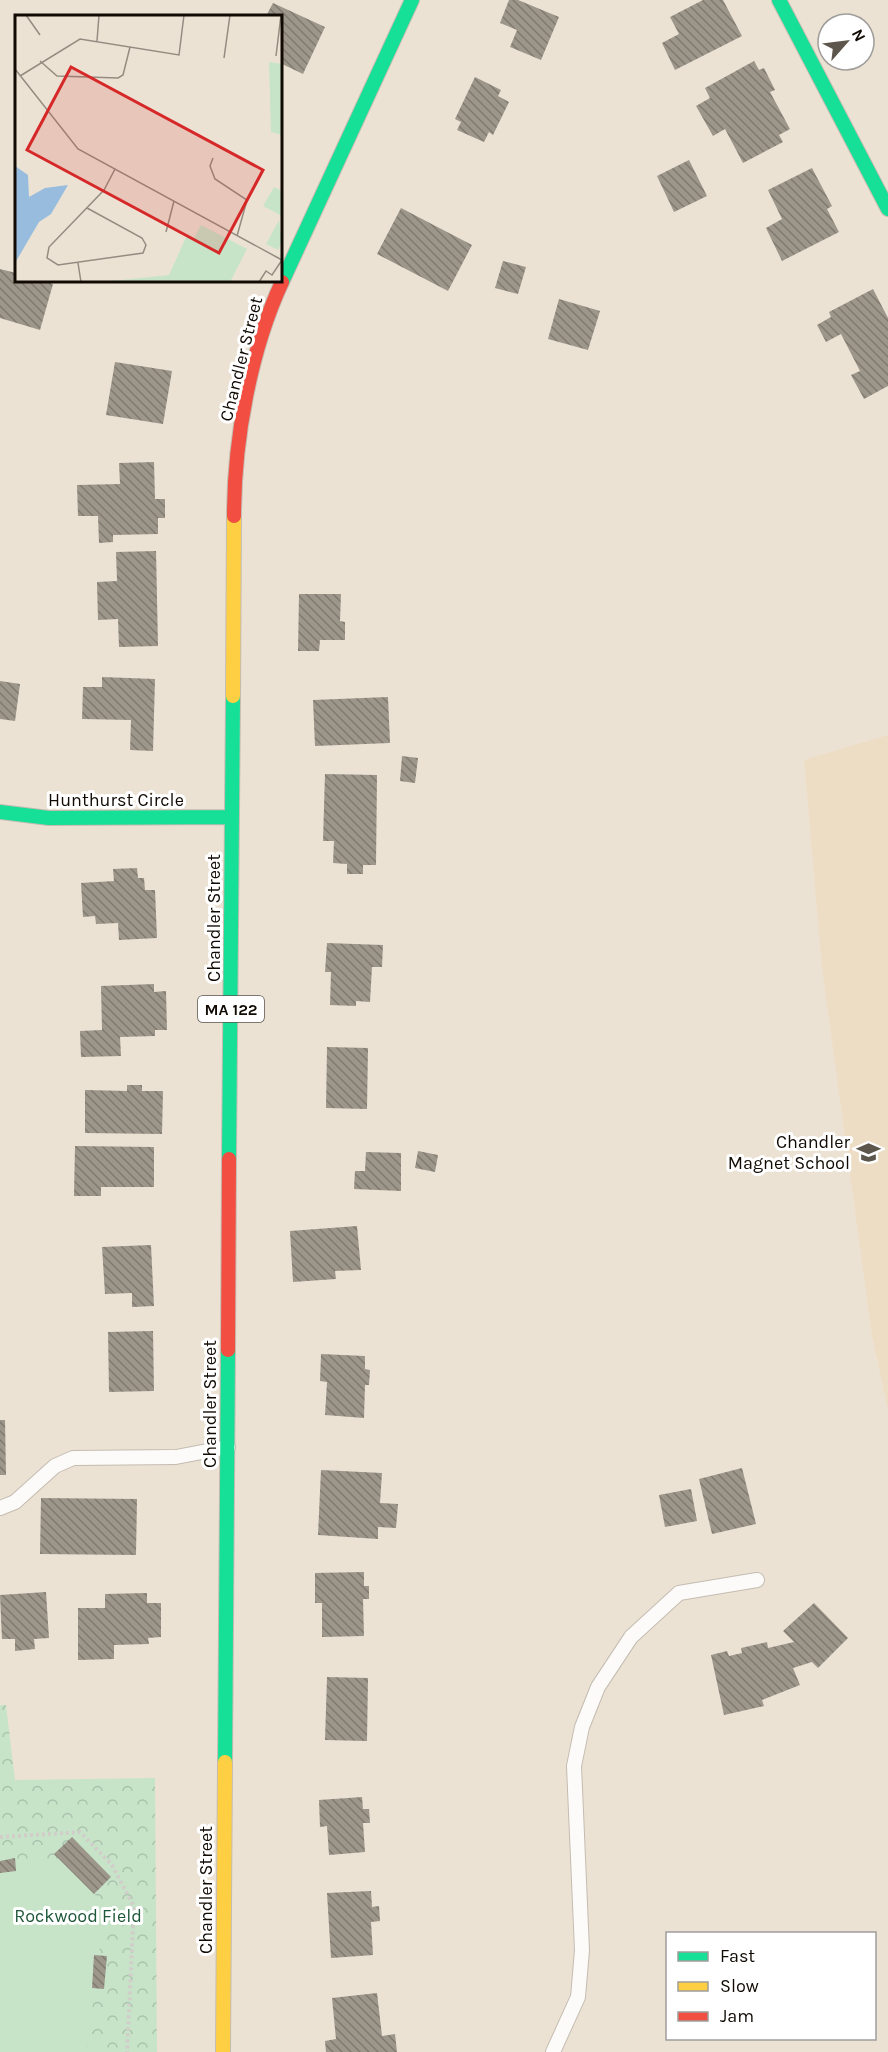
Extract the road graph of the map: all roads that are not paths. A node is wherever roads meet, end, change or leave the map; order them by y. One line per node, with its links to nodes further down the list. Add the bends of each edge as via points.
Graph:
1 (412, 0): 5 (main road, Chandler Street / MA 122)
2 (779, 0): 3 (main road)
3 (888, 209)
4 (282, 282): 7 (main road, Chandler Street / MA 122, via 251,377 234,501)
5 (282, 282)
6 (0, 812): 7 (main road, Hunthurst Circle, via 49,818)
7 (232, 817): 8 (main road, Chandler Street / MA 122)
8 (228, 1447): 9 (lane, via 176,1457 73,1458 55,1466 15,1502); 11 (main road, Chandler Street / MA 122)
9 (0, 1508)
10 (757, 1580): 12 (lane, via 679,1593 631,1637 598,1687 582,1727 574,1766 582,1950 578,1997)
11 (223, 2052)
12 (553, 2052)

